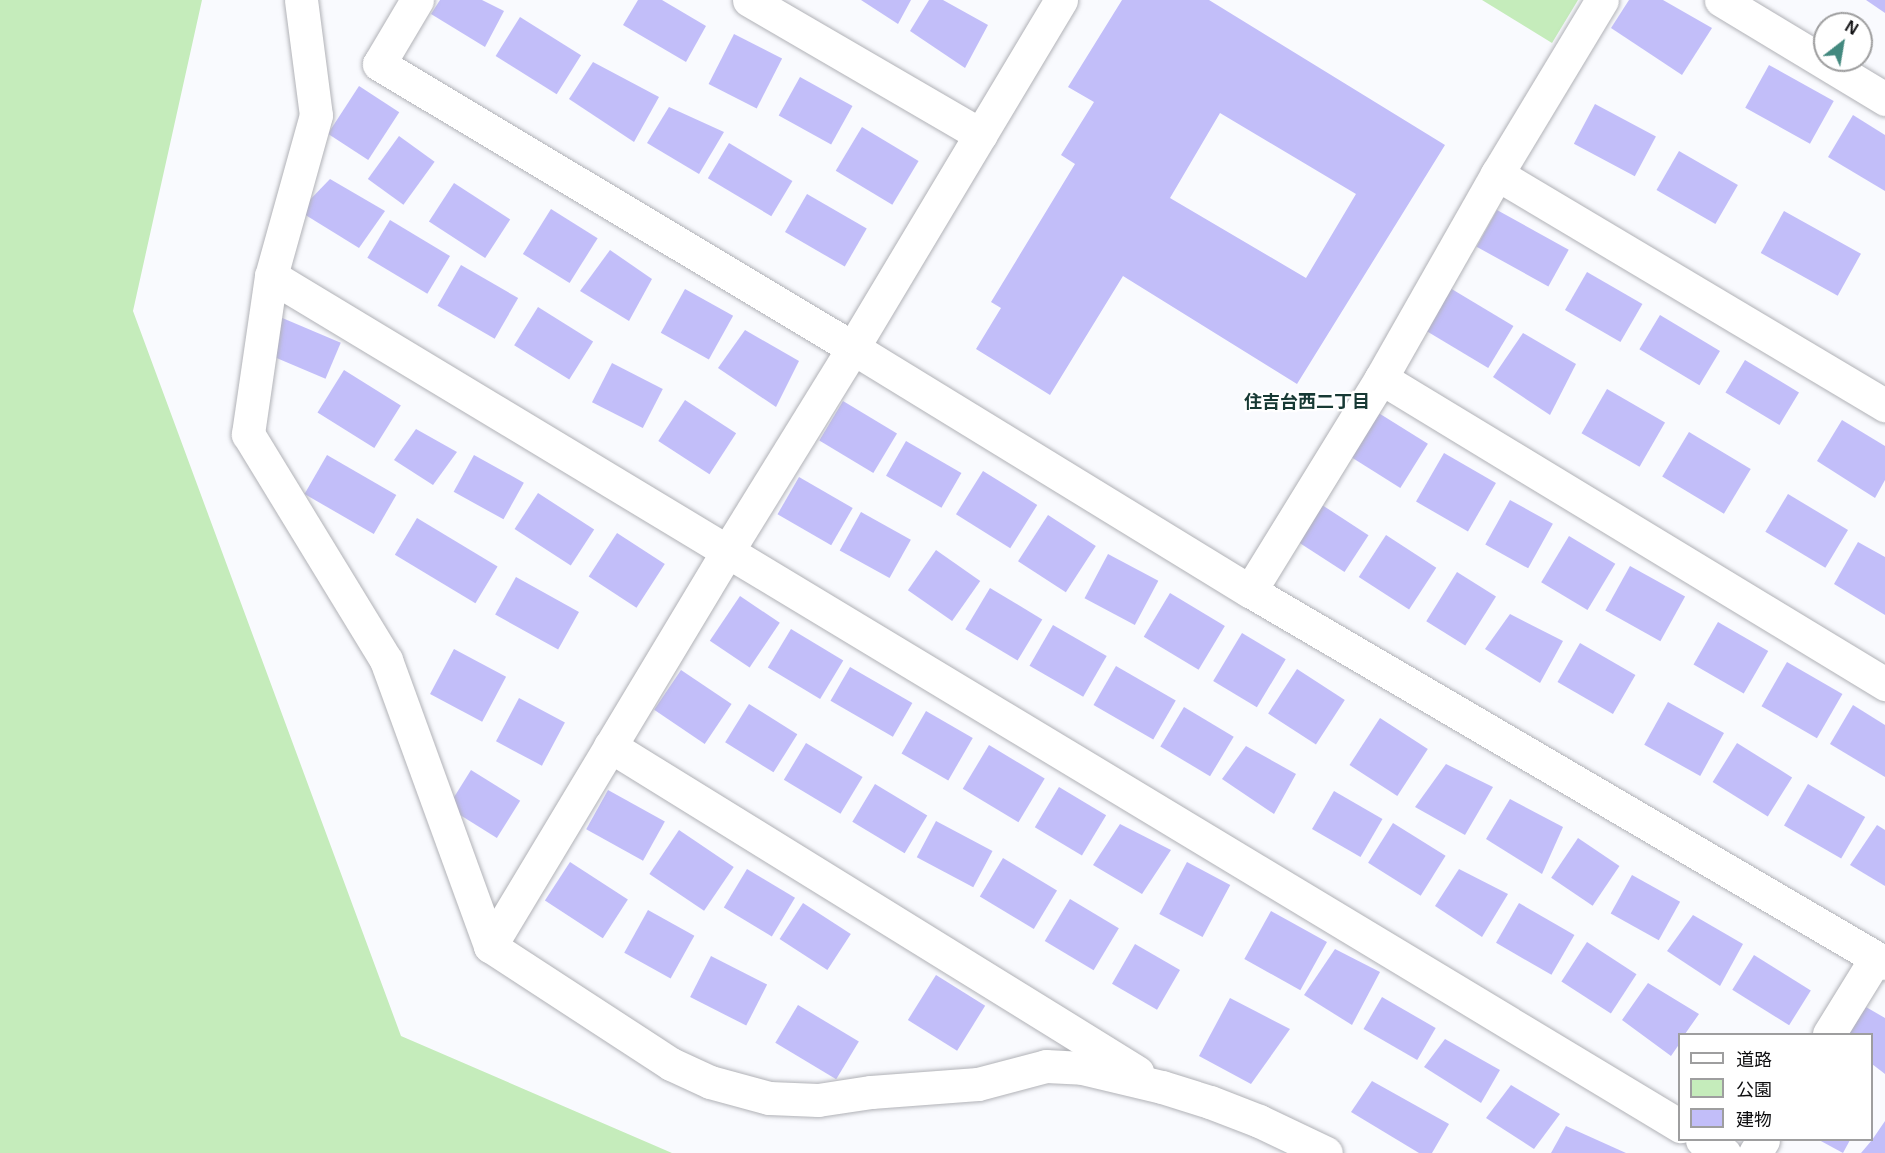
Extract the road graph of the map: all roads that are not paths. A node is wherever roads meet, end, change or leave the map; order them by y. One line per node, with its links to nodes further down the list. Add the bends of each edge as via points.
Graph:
1 (301, 0): 10 (street, via 316,115)
2 (417, 0): 11 (street, via 379,64)
3 (749, 0): 8 (street)
4 (1061, 0): 8 (street)
5 (1602, 0): 9 (street)
6 (1720, 0): 7 (street)
7 (1885, 99)
8 (981, 135): 11 (street)
9 (1497, 174): 12 (street); 13 (street)
10 (271, 276): 14 (street); 18 (street, via 248,434 386,660)
11 (853, 348): 14 (street); 15 (street)
12 (1381, 378): 15 (street); 16 (street)
13 (1885, 405)
14 (727, 552): 17 (street); 22 (street)
15 (1250, 591): 19 (street)
16 (1885, 684)
17 (610, 746): 18 (street); 21 (street)
18 (490, 946): 21 (street, via 671,1064 710,1082 770,1098 818,1100 978,1084 1046,1066 1082,1068)
19 (1881, 960): 20 (street)
20 (1830, 1033)
21 (1161, 1087): 24 (street, via 1259,1121)
22 (1678, 1125)
23 (1704, 1141): 25 (street)
24 (1326, 1153)
25 (1724, 1153)

